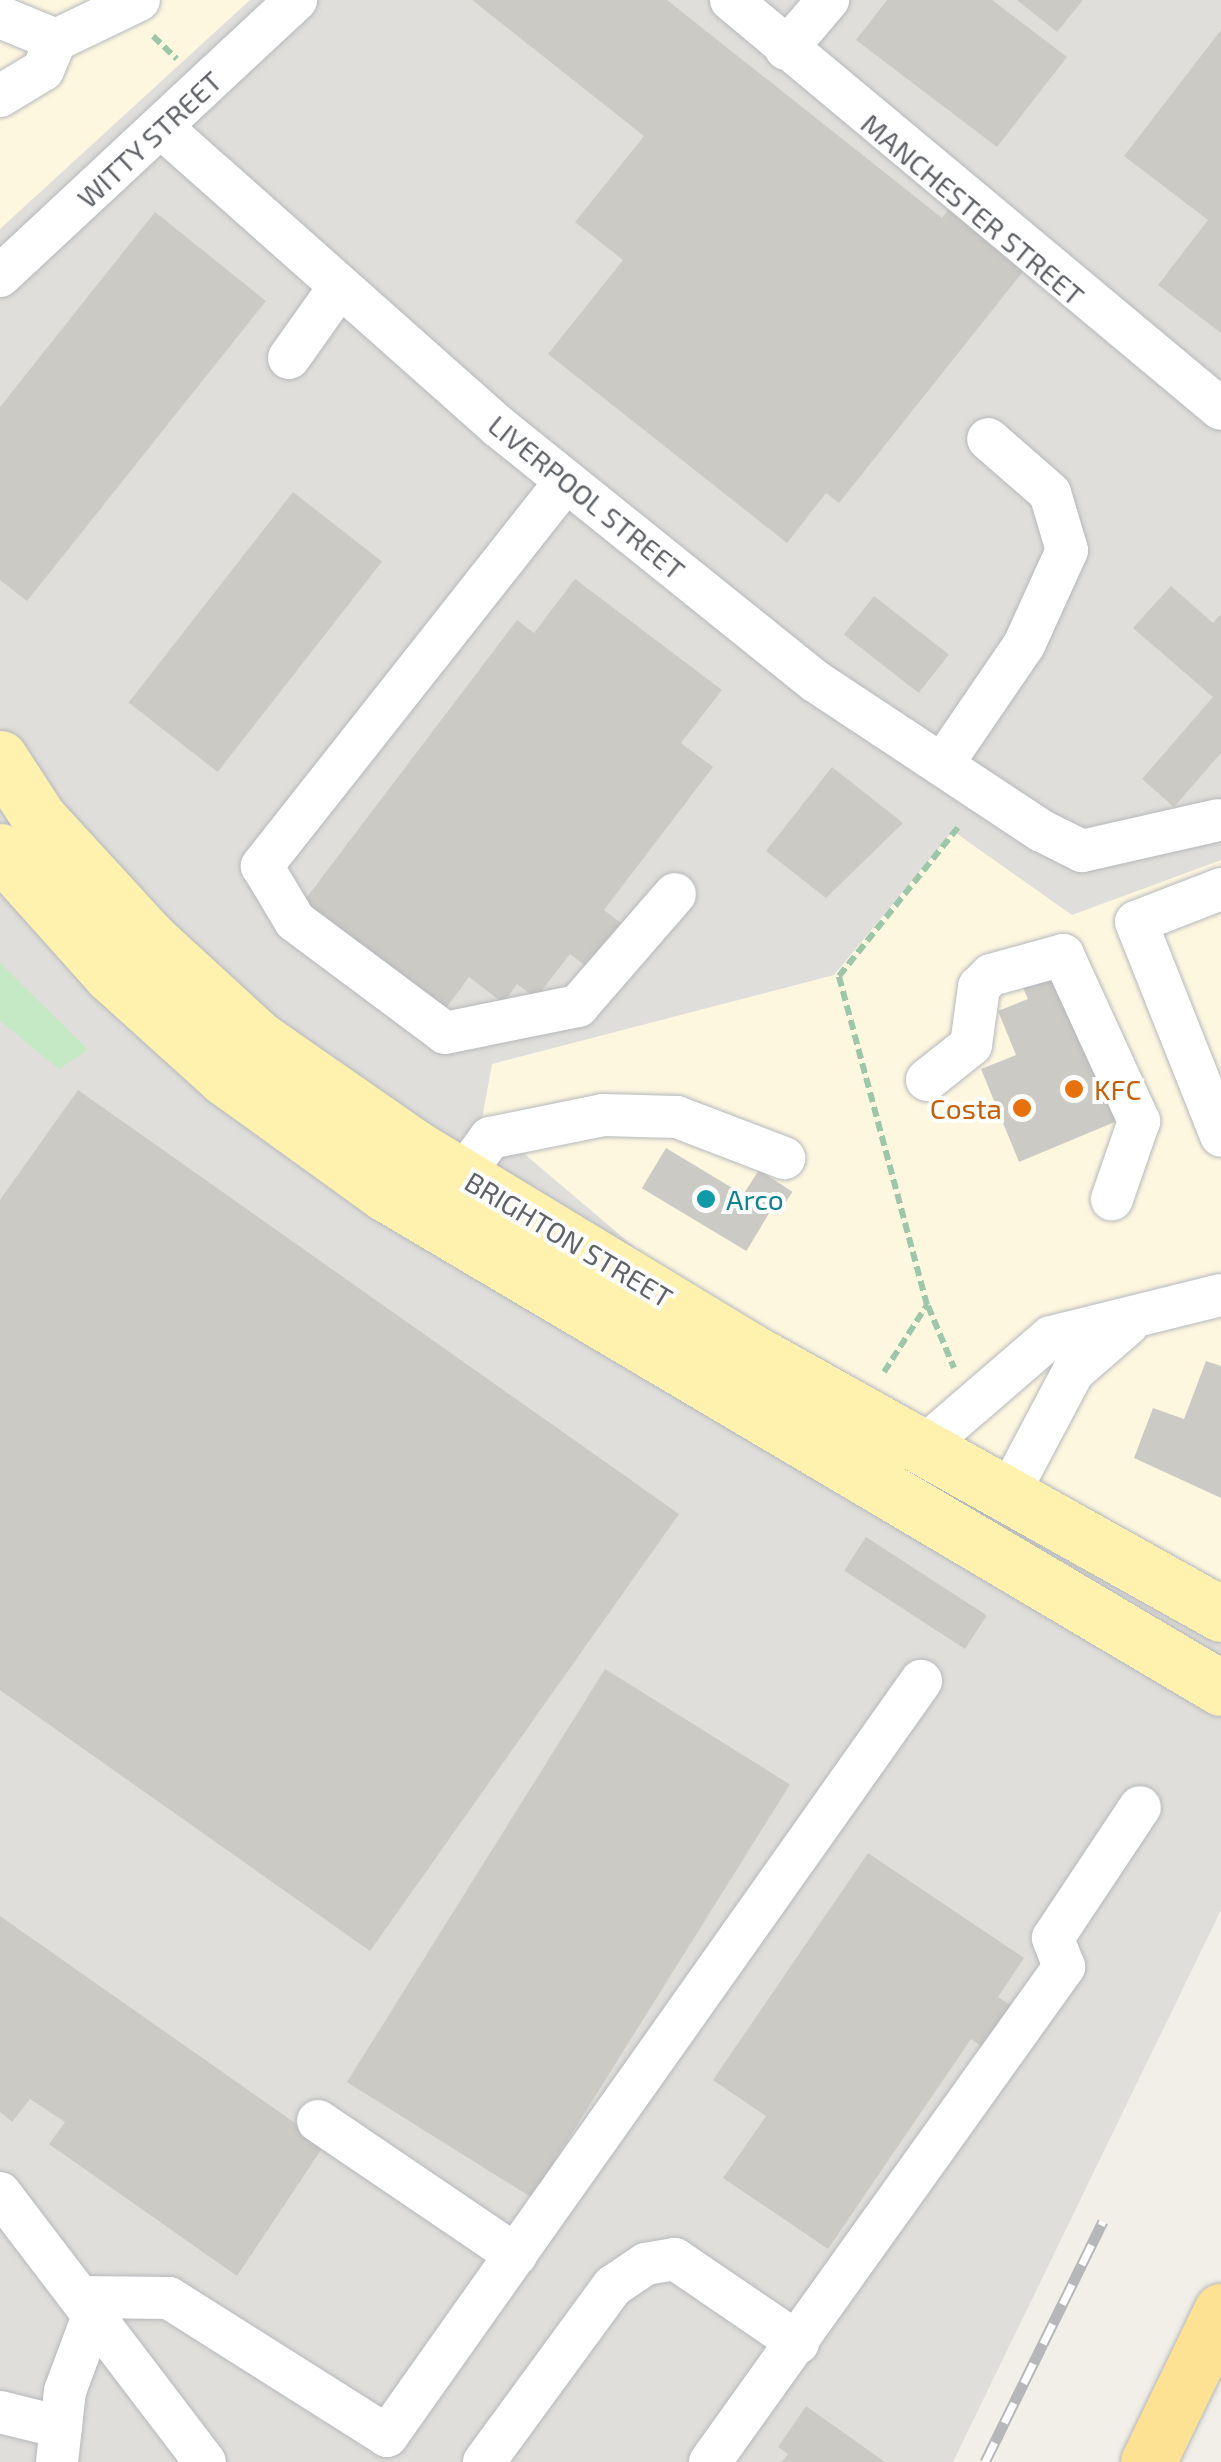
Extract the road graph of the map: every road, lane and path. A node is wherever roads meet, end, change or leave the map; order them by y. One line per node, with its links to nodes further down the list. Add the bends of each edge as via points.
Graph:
1 (296, 0): 8 (street, WITTY STREET)
2 (731, 0): 7 (street, MANCHESTER STREET)
3 (828, 0): 7 (street)
4 (134, 6): 6 (street); 8 (path)
5 (0, 16): 6 (street)
6 (56, 40): 9 (street, via 43,70)
7 (786, 49): 14 (street, MANCHESTER STREET)
8 (202, 92): 10 (street, WITTY STREET)
9 (0, 96)
10 (162, 127): 11 (street, WITTY STREET); 12 (street, LIVERPOOL STREET)
11 (0, 276)
12 (340, 286): 13 (street); 16 (street, LIVERPOOL STREET)
13 (288, 358)
14 (1221, 410)
15 (988, 439): 18 (street, via 1050,493 1067,550 1024,645)
16 (566, 481): 18 (street, LIVERPOOL STREET, via 815,681); 22 (street, via 262,866 294,921 445,1034 578,1006)
17 (0, 758): 26 (main road, BRIGHTON STREET, via 51,831 259,1039)
18 (942, 764): 19 (street, LIVERPOOL STREET, via 1082,851)
19 (1218, 820)
20 (0, 851): 40 (main road, BRIGHTON STREET, via 111,976 225,1078 386,1194)
21 (1221, 888): 24 (street, via 1136,922)
22 (675, 894)
23 (927, 1080): 27 (street, via 971,1045 979,987 991,976 1064,955 1139,1121)
24 (1221, 1136)
25 (784, 1158): 26 (street, via 677,1117 602,1115 490,1138)
26 (462, 1175): 36 (main road, BRIGHTON STREET, via 747,1348)
27 (1112, 1199)
28 (1221, 1295): 30 (street)
29 (927, 1305): 32 (path)
30 (1127, 1324): 33 (street, via 1051,1337); 37 (street, via 1073,1372)
31 (866, 1362): 35 (path)
32 (955, 1369): 33 (path, via 978,1353); 34 (path)
33 (1007, 1370): 36 (street)
34 (943, 1376)
35 (896, 1378)
36 (928, 1443): 37 (main road, BRIGHTON STREET)
37 (1010, 1491): 38 (main road, BRIGHTON STREET)
38 (1221, 1614)
39 (921, 1681): 44 (street)
40 (1221, 1688)
41 (1140, 1807): 47 (street, via 1053,1938 1064,1967)
42 (318, 2121): 44 (street)
43 (0, 2193): 45 (street)
44 (516, 2254): 45 (street, via 387,2436 169,2298)
45 (88, 2305): 49 (street); 50 (street)
46 (1221, 2311): 53 (highway)
47 (798, 2342): 51 (street, via 675,2259 646,2264 613,2286); 52 (street)
48 (0, 2412): 49 (street)
49 (59, 2445)
50 (205, 2462)
51 (484, 2462)
52 (710, 2462)
53 (1148, 2462)

